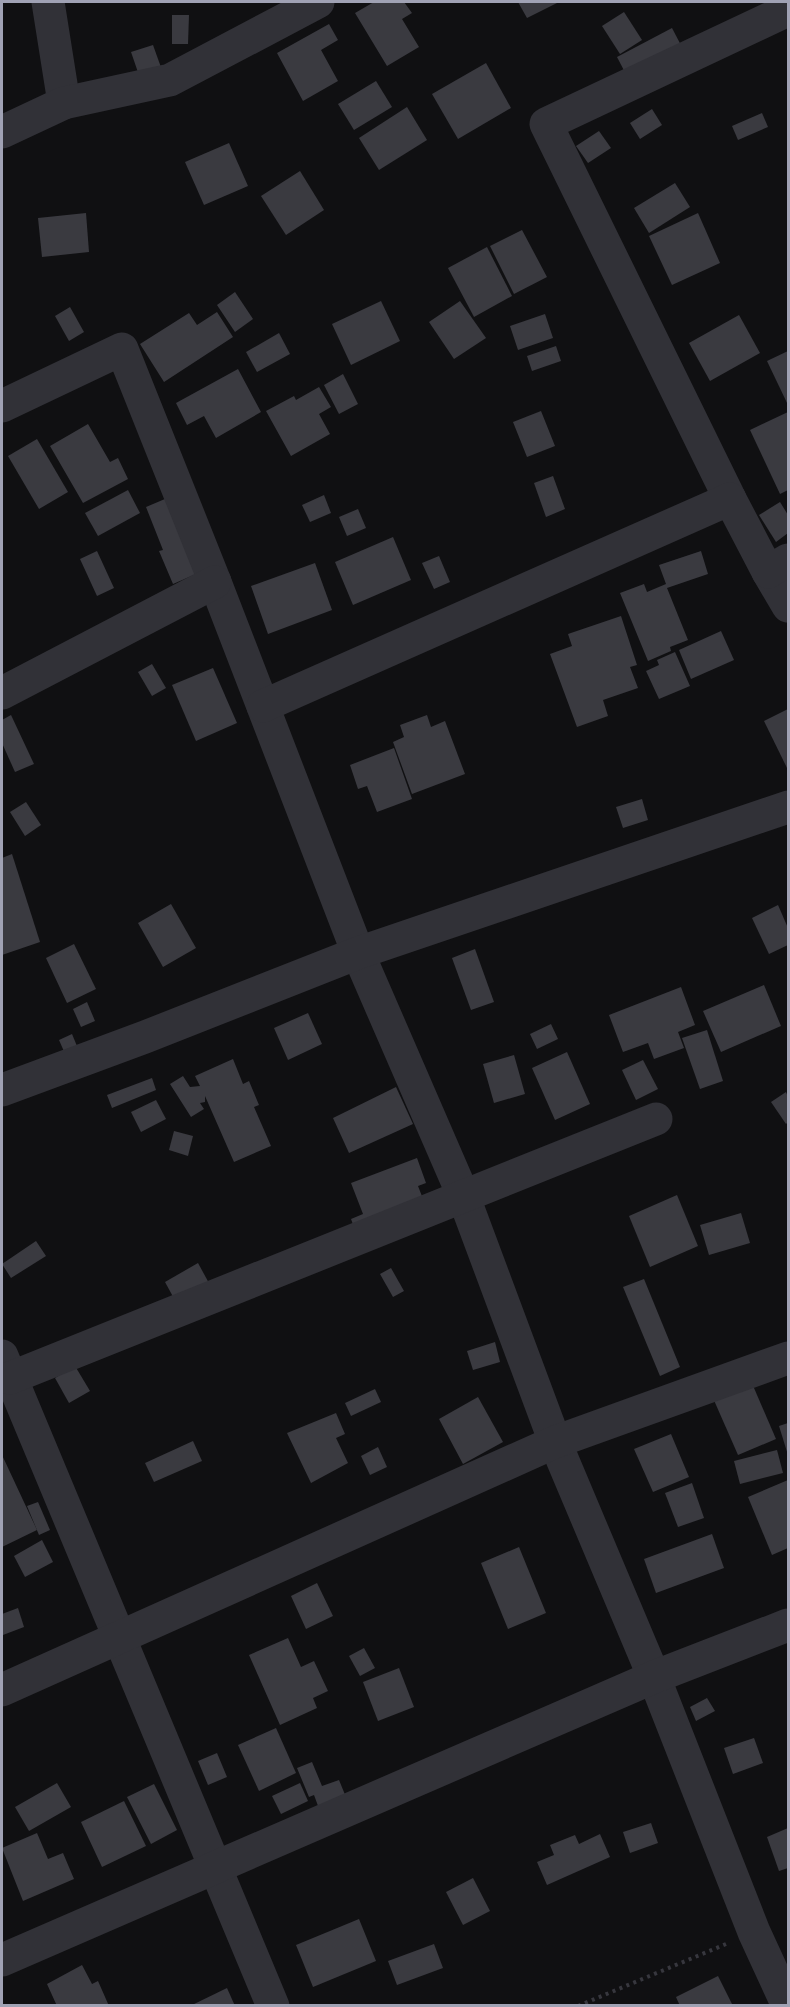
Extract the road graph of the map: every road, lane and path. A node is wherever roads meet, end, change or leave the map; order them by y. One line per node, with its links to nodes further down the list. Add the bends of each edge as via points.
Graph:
1 (48, 2): 4 (street)
2 (318, 2): 4 (street, via 170,80)
3 (786, 10): 7 (street, via 546,124)
4 (64, 103): 5 (street)
5 (2, 132)
6 (2, 406): 9 (street, via 122,349)
7 (730, 500): 8 (street); 12 (street)
8 (778, 566): 10 (street)
9 (215, 582): 11 (street); 12 (street)
10 (789, 606)
11 (2, 693)
12 (263, 706): 14 (street)
13 (789, 807): 14 (street)
14 (358, 953): 15 (street); 17 (street)
15 (2, 1089)
16 (656, 1119): 17 (street)
17 (463, 1195): 19 (street); 20 (street)
18 (789, 1358): 20 (street)
19 (6, 1367): 22 (street)
20 (555, 1442): 22 (street); 23 (street)
21 (789, 1625): 23 (street)
22 (119, 1636): 24 (street); 25 (street)
23 (654, 1677): 25 (street); 26 (street)
24 (2, 1690)
25 (214, 1867): 27 (street); 28 (street)
26 (754, 1932): 29 (path); 30 (street)
27 (2, 1960)
28 (273, 2006)
29 (578, 2006)
30 (788, 2006)

